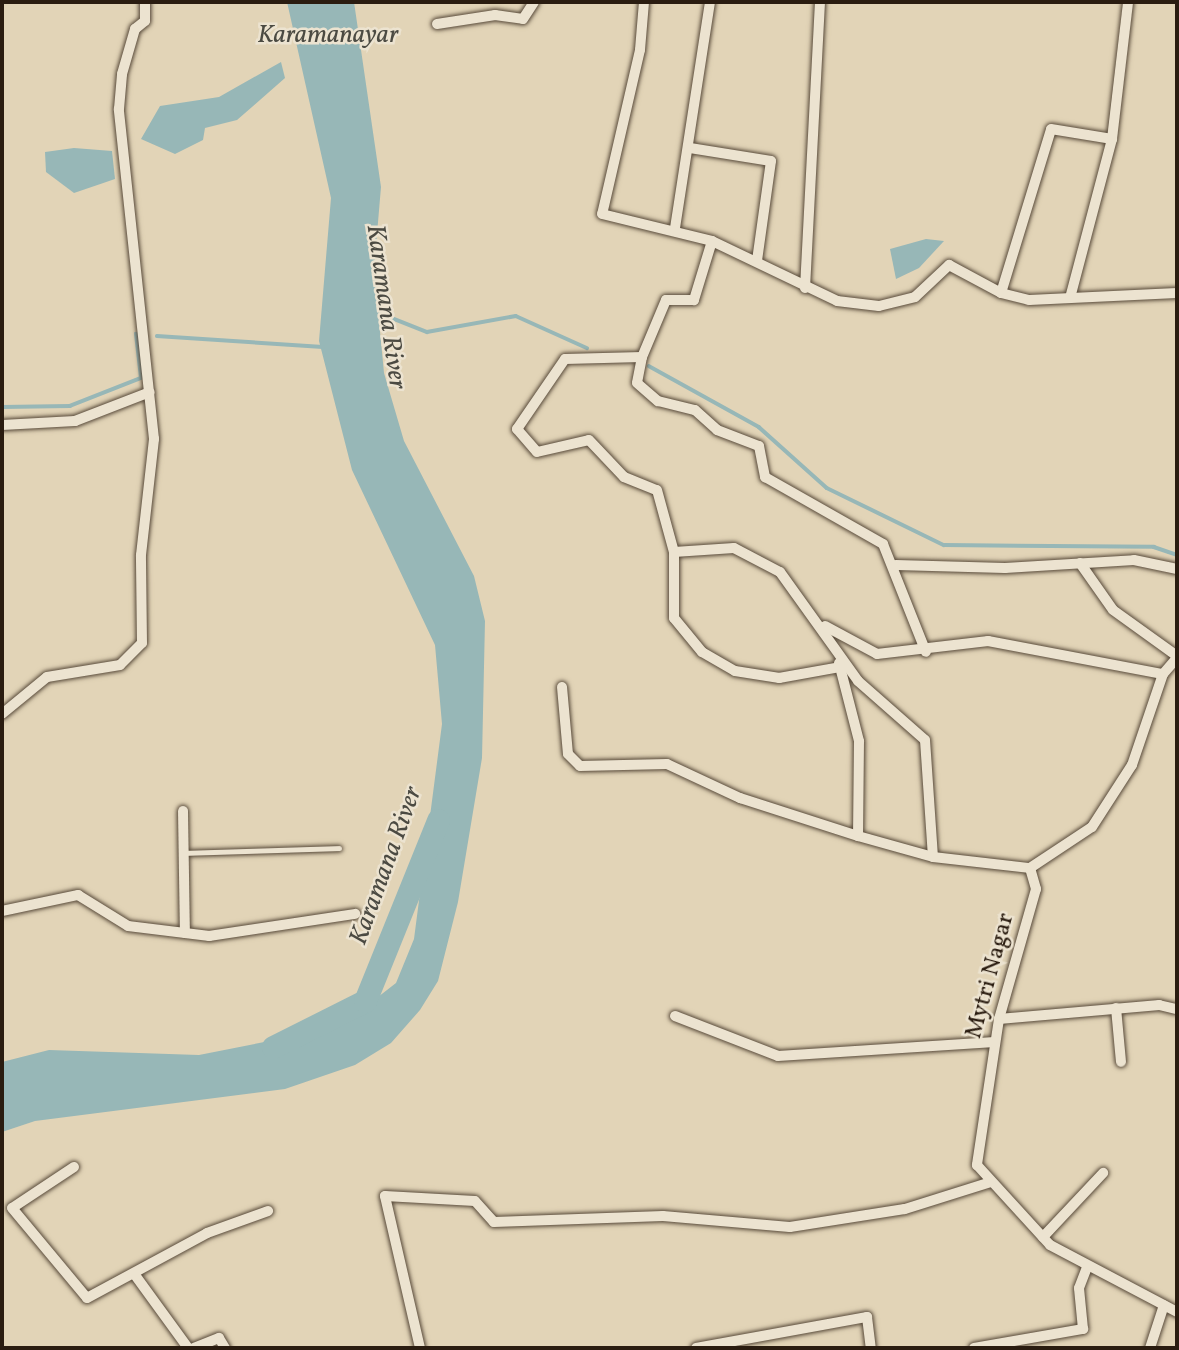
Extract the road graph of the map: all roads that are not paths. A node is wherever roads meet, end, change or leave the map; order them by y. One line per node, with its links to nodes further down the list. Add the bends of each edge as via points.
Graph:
1 (145, 2): 18 (street, via 145,21 135,30 122,74 119,109)
2 (534, 2): 7 (street, via 523,19 495,15)
3 (644, 2): 10 (street, via 640,50 602,214)
4 (710, 2): 9 (street)
5 (820, 2): 13 (street)
6 (1128, 2): 8 (street)
7 (438, 24)
8 (1112, 139): 14 (street, via 1051,129); 16 (street)
9 (690, 148): 10 (street); 12 (street, via 771,161)
10 (676, 228): 11 (street)
11 (712, 241): 12 (street); 17 (street, via 694,300 666,300)
12 (757, 261): 13 (street)
13 (805, 288): 14 (street, via 837,302 879,306 915,297 949,265)
14 (1001, 293): 16 (street)
15 (1177, 293): 16 (street)
16 (1070, 298)
17 (642, 357): 20 (street, via 565,359 517,429 537,452 589,440 624,477 657,489); 22 (street, via 637,383 647,393 759,446 765,477 861,527)
18 (150, 392): 19 (street, via 75,421); 30 (street, via 154,468 141,555 142,643 120,665 47,677)
19 (2, 425)
20 (674, 552): 24 (street, via 734,548 780,572); 27 (street, via 674,618 702,652 735,671 779,678)
21 (1080, 563): 22 (street); 23 (street, via 1134,561); 26 (street, via 1121,618)
22 (896, 565): 25 (street)
23 (1177, 569)
24 (823, 624): 25 (street, via 877,654); 27 (street); 35 (street, via 858,681 925,740)
25 (926, 652): 28 (street, via 988,641)
26 (1177, 657): 28 (street)
27 (841, 667): 32 (street, via 859,741)
28 (1163, 674): 36 (street, via 1132,765 1092,827)
29 (562, 687): 32 (street, via 568,754 580,766 667,764 740,799)
30 (2, 715)
31 (183, 811): 34 (street)
32 (858, 836): 35 (street)
33 (339, 848): 34 (lane)
34 (184, 853): 39 (street)
35 (933, 857): 36 (street)
36 (1030, 868): 43 (street, Mytri Nagar, via 1036,889)
37 (2, 911): 39 (street, via 78,895 128,926)
38 (355, 914): 39 (street, via 265,931)
39 (186, 933)
40 (1116, 1008): 41 (street); 43 (street); 45 (street)
41 (1177, 1009)
42 (675, 1016): 44 (street, via 778,1056)
43 (999, 1019): 44 (street, Mytri Nagar)
44 (995, 1042): 48 (street, Mytri Nagar, via 977,1165)
45 (1121, 1062)
46 (74, 1167): 52 (street, via 12,1208 87,1298)
47 (1103, 1173): 50 (street)
48 (991, 1182): 50 (street); 58 (street, via 905,1209 790,1227 663,1216 494,1222 475,1201 385,1196)
49 (268, 1211): 52 (street, via 207,1233)
50 (1043, 1237): 51 (street)
51 (1087, 1267): 53 (street); 61 (street, via 1079,1288 1083,1329)
52 (135, 1275): 55 (street, via 156,1311)
53 (1164, 1304): 54 (street); 62 (street)
54 (1177, 1312)
55 (188, 1348)
56 (194, 1348): 57 (street, via 219,1338)
57 (225, 1348)
58 (420, 1348)
59 (700, 1348): 60 (street, via 867,1317)
60 (871, 1348)
61 (974, 1348)
62 (1150, 1348)

